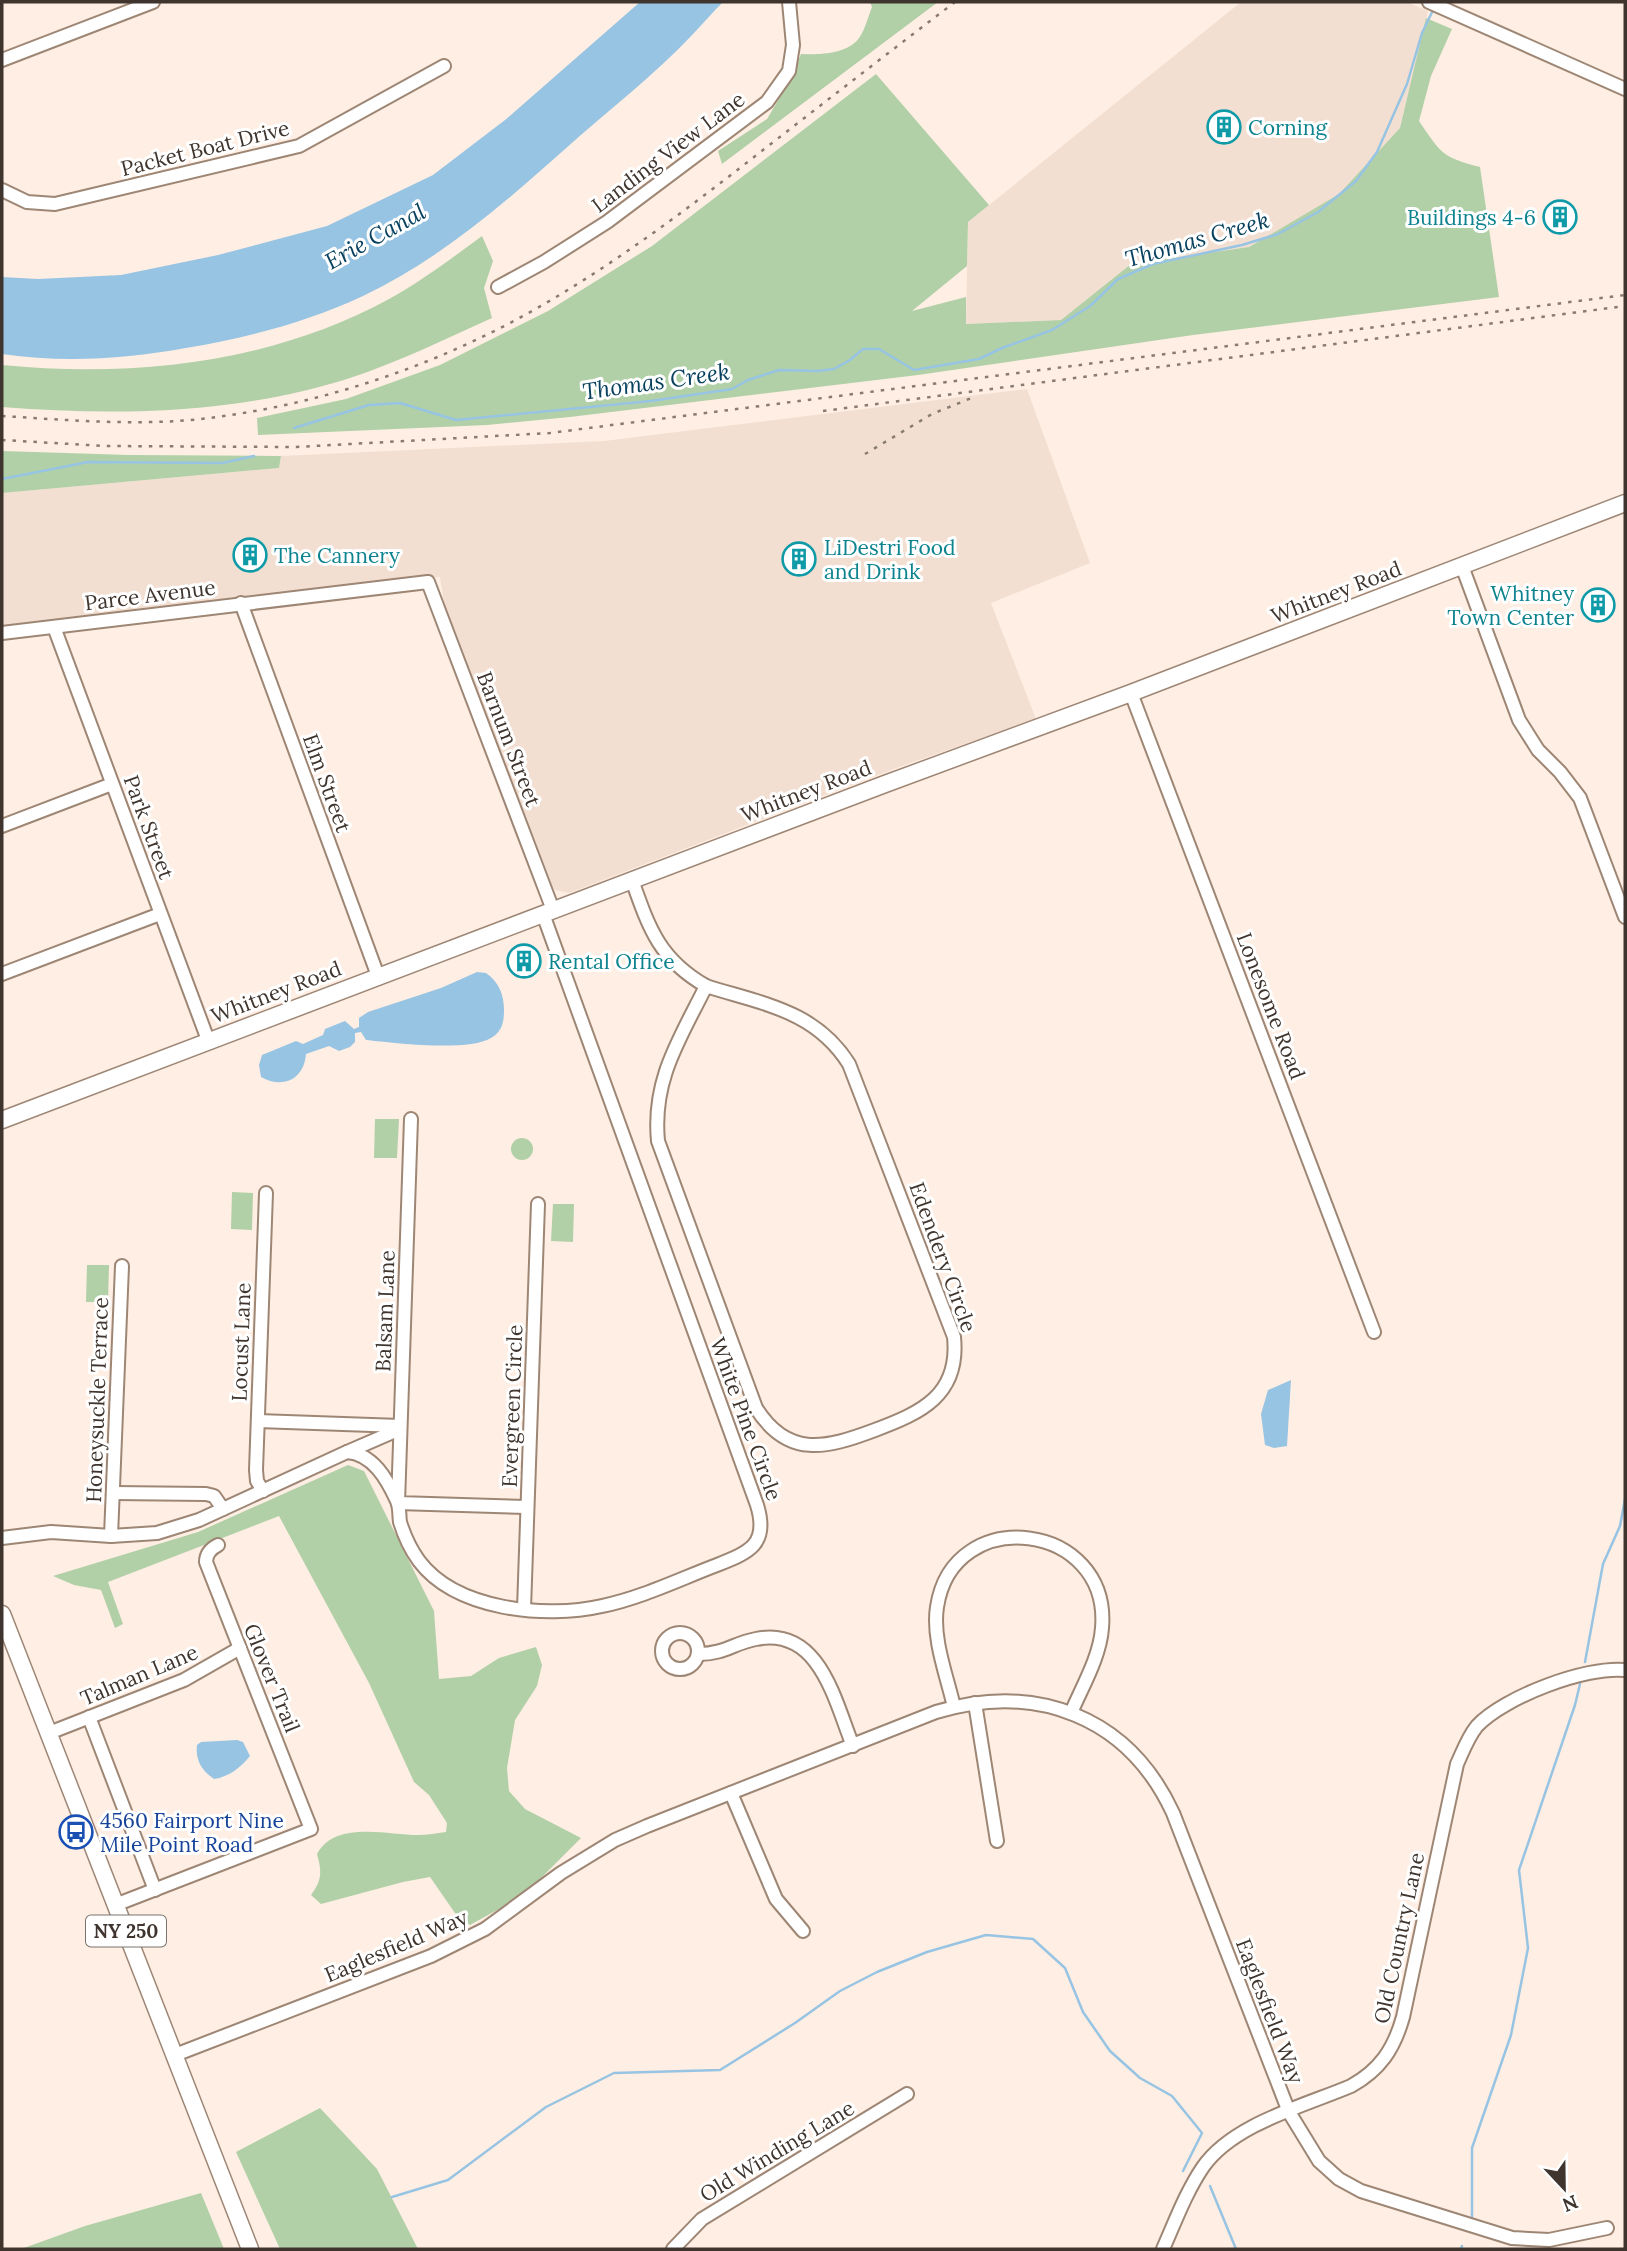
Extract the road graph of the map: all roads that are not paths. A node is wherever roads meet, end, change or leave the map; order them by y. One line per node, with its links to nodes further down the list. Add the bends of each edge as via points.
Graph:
1 (150, 2): 4 (street)
2 (789, 2): 8 (street, Landing View Lane, via 793,45 789,71 767,102 607,222)
3 (1429, 2): 6 (street)
4 (2, 60)
5 (444, 66): 7 (street, Packet Boat Drive, via 299,146 64,203 27,202)
6 (1625, 89)
7 (2, 190)
8 (498, 287)
9 (1625, 503): 10 (main road, Whitney Road)
10 (1462, 566): 15 (main road, Whitney Road); 21 (street, via 1519,720 1538,750 1580,797)
11 (428, 582): 12 (street, Parce Avenue); 19 (street, Barnum Street)
12 (240, 603): 13 (street, Parce Avenue); 23 (street, Elm Street)
13 (54, 627): 14 (street, Parce Avenue); 16 (street, Park Street)
14 (2, 633)
15 (1131, 693): 18 (main road, Whitney Road); 31 (street, Lonesome Road)
16 (112, 784): 17 (street); 20 (street, Park Street)
17 (2, 826)
18 (632, 880): 19 (main road, Whitney Road); 24 (street, Edendery Circle, via 661,950)
19 (548, 912): 23 (main road, Whitney Road); 43 (street, White Pine Circle, via 762,1525 756,1544 744,1554 625,1600 580,1610)
20 (160, 914): 22 (street); 25 (street, Park Street)
21 (1625, 917)
22 (2, 974)
23 (378, 976): 25 (main road, Whitney Road)
24 (706, 986): 24 (street, Edendery Circle, via 660,1084 658,1141 756,1408 780,1436 813,1447 839,1443 919,1412 937,1398 947,1382 955,1359 954,1337 849,1064 825,1034 803,1019)
25 (208, 1040): 27 (main road, Whitney Road)
26 (411, 1119): 33 (street, Balsam Lane)
27 (2, 1120)
28 (266, 1193): 32 (street, Locust Lane)
29 (538, 1204): 38 (street, Evergreen Circle)
30 (122, 1266): 36 (street, Honeysuckle Terrace)
31 (1374, 1332)
32 (258, 1421): 33 (street); 35 (street, Locust Lane, via 256,1470)
33 (400, 1427): 34 (street); 37 (street, Balsam Lane)
34 (347, 1452): 35 (street); 37 (street, White Pine Circle, via 369,1458)
35 (263, 1491): 39 (street)
36 (113, 1493): 39 (street, via 206,1494 214,1496); 40 (street, Honeysuckle Terrace)
37 (398, 1503): 38 (street); 43 (street, White Pine Circle, via 406,1537 428,1571 468,1597)
38 (527, 1507): 43 (street, Evergreen Circle)
39 (223, 1509): 40 (street, via 157,1533)
40 (111, 1536): 41 (street, via 51,1532)
41 (2, 1538)
42 (218, 1545): 45 (street, Glover Trail, via 206,1562)
43 (524, 1609)
44 (2, 1614): 52 (main road, NY 250)
45 (240, 1648): 51 (street, Talman Lane, via 184,1680); 56 (street, Glover Trail, via 311,1829)
46 (699, 1654): 53 (street, via 716,1654 761,1638 795,1644 820,1667)
47 (1625, 1670): 61 (street, Old Country Lane, via 1572,1677 1498,1709 1476,1727 1457,1764 1398,2036 1390,2052 1365,2078)
48 (975, 1703): 49 (street, Eaglesfield Way); 50 (street, Eaglesfield Way, via 1031,1702); 55 (street)
49 (954, 1707): 50 (street, via 937,1631 943,1584 975,1549 1007,1537 1030,1537 1053,1543 1080,1562 1100,1602 1101,1635); 53 (street, Eaglesfield Way)
50 (1071, 1713): 61 (street, Eaglesfield Way, via 1127,1748 1164,1795)
51 (89, 1717): 52 (street, Talman Lane); 56 (street)
52 (49, 1733): 57 (main road, NY 250)
53 (853, 1746): 54 (street, Eaglesfield Way)
54 (731, 1793): 58 (street, via 776,1899); 59 (street, Eaglesfield Way, via 615,1840 466,1940)
55 (997, 1841)
56 (155, 1889): 57 (street)
57 (115, 1905): 59 (main road, NY 250)
58 (803, 1931)
59 (174, 2055): 63 (main road, NY 250)
60 (907, 2094): 64 (street, Old Winding Lane, via 702,2219)
61 (1289, 2112): 62 (street, Eaglesfield Way, via 1319,2161 1361,2190 1512,2238 1549,2240); 65 (street, Old Country Lane, via 1240,2133 1209,2159)
62 (1607, 2228)
63 (250, 2249)
64 (673, 2249)
65 (1163, 2249)

